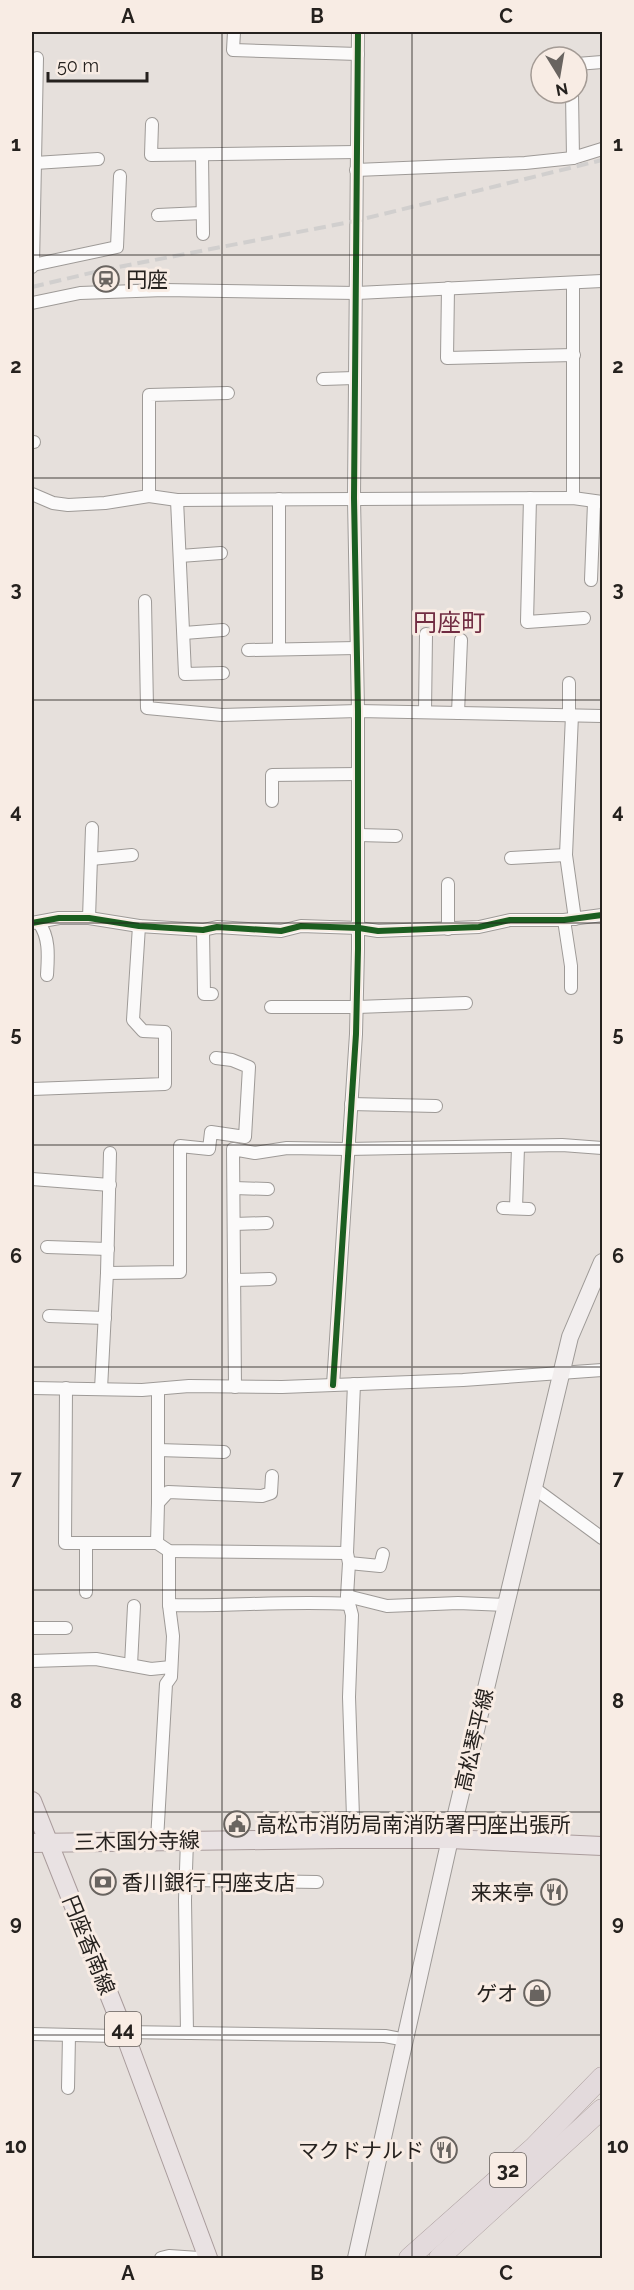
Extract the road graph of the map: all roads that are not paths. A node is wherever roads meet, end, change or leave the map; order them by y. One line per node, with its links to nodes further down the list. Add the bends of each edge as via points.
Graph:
1 (234, 32): 3 (street, via 233,50)
2 (358, 32): 3 (street)
3 (358, 54): 8 (street)
4 (37, 58): 12 (street)
5 (572, 105): 10 (street)
6 (152, 124): 9 (street, via 151,155)
7 (603, 150): 10 (street)
8 (356, 152): 9 (street); 13 (street)
9 (202, 154): 15 (street)
10 (573, 158): 13 (street)
11 (98, 159): 12 (street)
12 (35, 163): 18 (street)
13 (356, 170): 22 (street)
14 (120, 176): 18 (street, via 117,247)
15 (202, 213): 16 (street); 17 (street)
16 (158, 215)
17 (203, 234)
18 (32, 266)
19 (603, 281): 20 (street)
20 (573, 284): 21 (street); 24 (street)
21 (448, 288): 22 (street); 24 (street, via 447,358)
22 (357, 293): 23 (street, via 80,293); 25 (street)
23 (32, 303)
24 (574, 355): 32 (street)
25 (354, 378): 26 (street); 30 (street)
26 (323, 379)
27 (228, 393): 29 (street, via 149,395)
28 (32, 494): 29 (street, via 68,505)
29 (149, 496): 34 (street)
30 (354, 498): 31 (street); 33 (street); 45 (street)
31 (530, 498): 32 (street); 40 (street, via 527,622)
32 (573, 498): 35 (street)
33 (279, 499): 34 (street); 46 (street)
34 (177, 500): 37 (street)
35 (598, 502): 38 (street)
36 (221, 553): 37 (street)
37 (180, 556): 42 (street)
38 (591, 580)
39 (145, 601): 50 (street, via 147,708 222,715)
40 (584, 618)
41 (222, 630): 42 (street)
42 (183, 633): 48 (street, via 185,674)
43 (426, 634): 51 (street)
44 (460, 640): 52 (street)
45 (356, 648): 46 (street); 50 (street)
46 (279, 649): 47 (street)
47 (248, 650)
48 (223, 673)
49 (569, 683): 53 (street)
50 (358, 711): 51 (street); 55 (street)
51 (425, 712): 52 (street)
52 (458, 713): 53 (street)
53 (571, 715): 54 (street); 61 (street)
54 (603, 716)
55 (358, 774): 56 (street, via 272,775); 58 (street)
56 (272, 801)
57 (92, 828): 63 (street)
58 (358, 835): 59 (street); 70 (street)
59 (396, 836)
60 (132, 855): 63 (street)
61 (566, 855): 62 (street); 67 (street)
62 (511, 858)
63 (91, 860): 66 (street)
64 (448, 884): 71 (street)
65 (603, 915): 67 (street)
66 (89, 918): 68 (street); 69 (street)
67 (570, 919): 71 (street, via 510,920); 74 (street)
68 (35, 923): 73 (street, via 45,931)
69 (139, 926): 72 (street); 80 (street, via 133,1020 143,1031 165,1032 165,1084)
70 (359, 928): 71 (street); 72 (street); 78 (street)
71 (448, 929)
72 (203, 930): 75 (street, via 204,994)
73 (47, 975)
74 (571, 988)
75 (212, 994)
76 (466, 1003): 78 (street)
77 (271, 1007): 78 (street)
78 (357, 1007): 81 (street)
79 (216, 1058): 97 (street, via 249,1067 245,1137 211,1132 209,1149 180,1146 180,1272)
80 (32, 1089)
81 (351, 1104): 82 (street); 85 (street)
82 (436, 1106)
83 (518, 1147): 84 (street); 85 (street); 91 (street, via 523,1208)
84 (603, 1148)
85 (348, 1149): 89 (street, via 287,1148 255,1153 233,1149); 105 (street)
86 (110, 1153): 88 (street)
87 (32, 1179): 88 (street)
88 (110, 1185): 95 (street)
89 (234, 1188): 90 (street); 93 (street)
90 (268, 1189)
91 (503, 1208)
92 (267, 1223): 93 (street)
93 (234, 1224): 99 (street)
94 (47, 1247): 95 (street)
95 (108, 1249): 97 (street)
96 (603, 1262): 103 (main road, 高松琴平線, via 573,1328)
97 (107, 1273): 101 (street)
98 (270, 1279): 99 (street)
99 (234, 1280): 106 (street)
100 (49, 1316): 101 (street)
101 (105, 1318): 109 (street)
102 (603, 1371): 103 (street)
103 (561, 1373): 104 (street); 114 (main road, 高松琴平線)
104 (354, 1384): 105 (street); 121 (street)
105 (333, 1385): 106 (street)
106 (235, 1387): 110 (street)
107 (32, 1388): 108 (street)
108 (66, 1388): 109 (street); 117 (street, via 65,1543)
109 (101, 1389): 110 (street)
110 (158, 1389): 111 (street)
111 (158, 1450): 112 (street); 115 (street)
112 (224, 1452)
113 (272, 1476): 115 (street, via 271,1492 262,1496 168,1492)
114 (534, 1488): 116 (street); 125 (main road, 高松琴平線)
115 (158, 1503): 118 (street)
116 (603, 1538)
117 (86, 1543): 118 (street); 122 (street)
118 (157, 1543): 119 (street)
119 (169, 1551): 121 (street); 124 (street)
120 (383, 1554): 121 (street, via 380,1566)
121 (348, 1558): 123 (street)
122 (86, 1592)
123 (348, 1600): 124 (street, via 217,1607); 125 (street, via 387,1606); 133 (street, via 352,1615 349,1697 353,1817 343,1828)
124 (169, 1605): 131 (street, via 173,1635)
125 (506, 1605): 134 (main road, 高松琴平線)
126 (134, 1606): 130 (street)
127 (32, 1628): 128 (street)
128 (66, 1628)
129 (32, 1661): 130 (street, via 96,1659)
130 (131, 1665): 131 (street)
131 (171, 1667): 135 (street, via 166,1684)
132 (32, 1801): 137 (main road, 円座香南線 / 44)
133 (341, 1839): 134 (main road, 三木国分寺線); 136 (main road, 三木国分寺線)
134 (450, 1839): 138 (main road, 三木国分寺線); 145 (main road, 高松琴平線)
135 (157, 1840): 136 (main road, 三木国分寺線); 137 (main road, 三木国分寺線)
136 (187, 1840): 139 (street)
137 (40, 1843): 141 (main road, 円座香南線 / 44)
138 (603, 1846)
139 (187, 1880): 140 (street); 142 (street)
140 (317, 1882)
141 (124, 2032): 142 (street); 144 (street, via 115,2036); 152 (main road, 円座香南線 / 44)
142 (187, 2033): 145 (street, via 384,2036)
143 (32, 2034): 144 (street)
144 (69, 2035): 147 (street)
145 (406, 2040): 153 (main road, 高松琴平線)
146 (603, 2077): 154 (highway, 32, via 534,2147)
147 (68, 2088)
148 (603, 2109): 149 (highway, 32)
149 (440, 2258)
150 (161, 2259): 151 (street)
151 (199, 2259)
152 (208, 2259)
153 (356, 2259)
154 (409, 2259)

